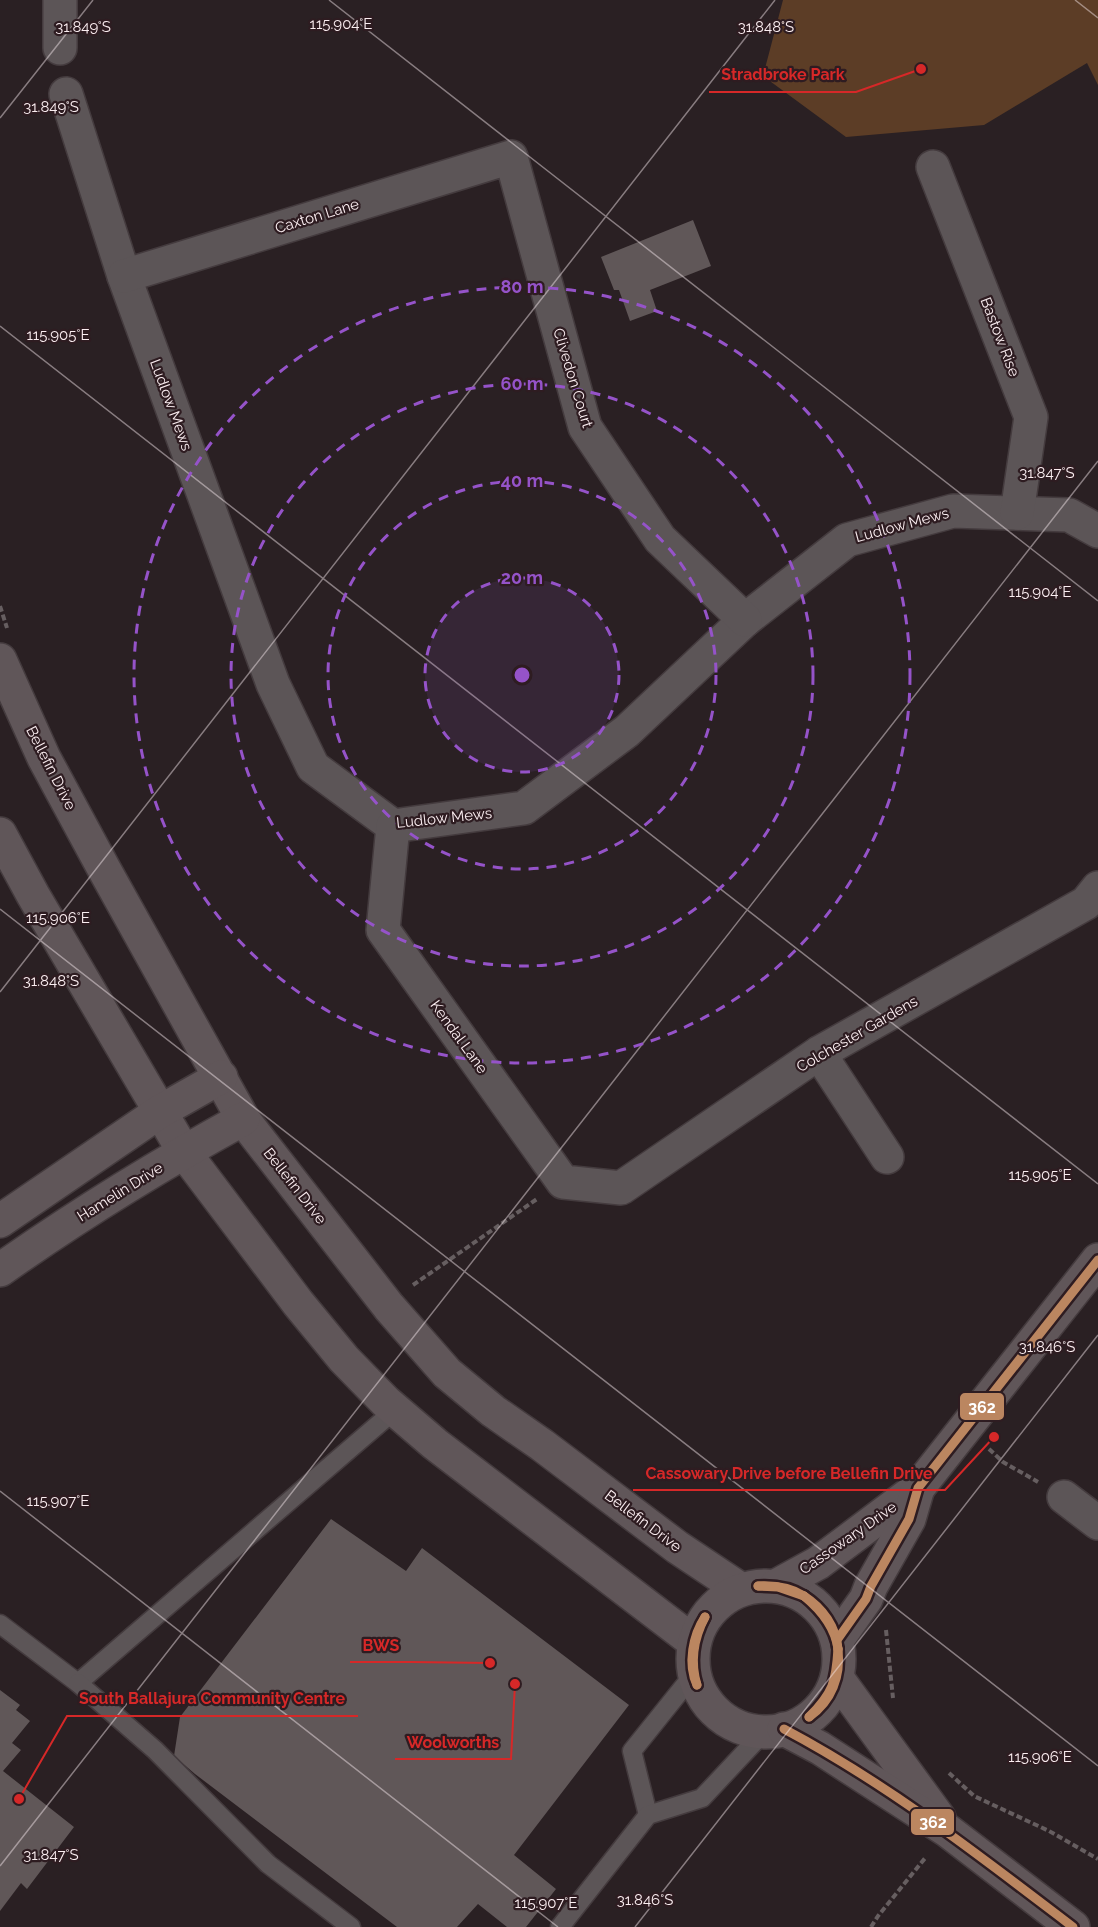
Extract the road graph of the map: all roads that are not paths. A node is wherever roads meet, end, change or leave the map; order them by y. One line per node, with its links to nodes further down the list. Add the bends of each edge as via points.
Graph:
1 (60, 0): 2 (street)
2 (60, 48)
3 (66, 94): 6 (street, Ludlow Mews)
4 (511, 157): 6 (street, Caxton Lane); 9 (street, Clivedon Court, via 585,427 660,539)
5 (933, 167): 7 (street, Bastow Rise, via 1031,417)
6 (124, 276): 11 (street, Ludlow Mews, via 273,684 313,767)
7 (1017, 513): 8 (street, Ludlow Mews, via 1069,515); 9 (street, Ludlow Mews, via 953,511 847,540)
8 (1098, 531)
9 (745, 620): 11 (street, Ludlow Mews, via 627,731 524,808)
10 (6, 649): 15 (main road, Bellefin Drive, via 44,758)
11 (393, 826): 20 (street, Kendal Lane, via 383,930 563,1182)
12 (0, 834): 16 (main road)
13 (1098, 888): 14 (street, Colchester Gardens, via 1086,903)
14 (819, 1053): 19 (street); 20 (street, Colchester Gardens)
15 (221, 1077): 16 (main road); 17 (main road, Bellefin Drive)
16 (161, 1111): 18 (main road); 21 (main road)
17 (243, 1119): 18 (main road, Hamelin Drive); 29 (main road, Bellefin Drive, via 389,1307 447,1373 677,1547)
18 (184, 1152): 23 (main road, Hamelin Drive); 24 (main road, via 298,1303 340,1354)
19 (887, 1157)
20 (621, 1188)
21 (0, 1221)
22 (1098, 1260): 25 (main road, Cassowary Drive)
23 (0, 1270)
24 (395, 1410): 32 (main road); 35 (lane)
25 (918, 1488): 28 (main road, Cassowary Drive, via 818,1563); 31 (main road, Cassowary Drive, via 909,1520 866,1599)
26 (1064, 1497): 27 (street)
27 (1098, 1523)
28 (776, 1586): 29 (main road); 31 (main road, via 797,1592 815,1604 829,1620)
29 (740, 1589): 32 (main road, via 719,1601 703,1620)
30 (0, 1624): 35 (lane)
31 (837, 1640): 34 (main road)
32 (694, 1642): 33 (main road)
33 (693, 1675): 36 (main road, via 707,1704 731,1725); 37 (lane, via 632,1751)
34 (837, 1678): 36 (main road, via 822,1707 796,1727); 38 (main road)
35 (78, 1683): 39 (lane, via 155,1750 268,1864)
36 (774, 1731): 37 (lane, via 702,1798); 38 (main road, via 820,1748)
37 (648, 1815): 40 (lane)
38 (948, 1831): 41 (main road)
39 (351, 1927)
40 (560, 1927)
41 (1073, 1927)

